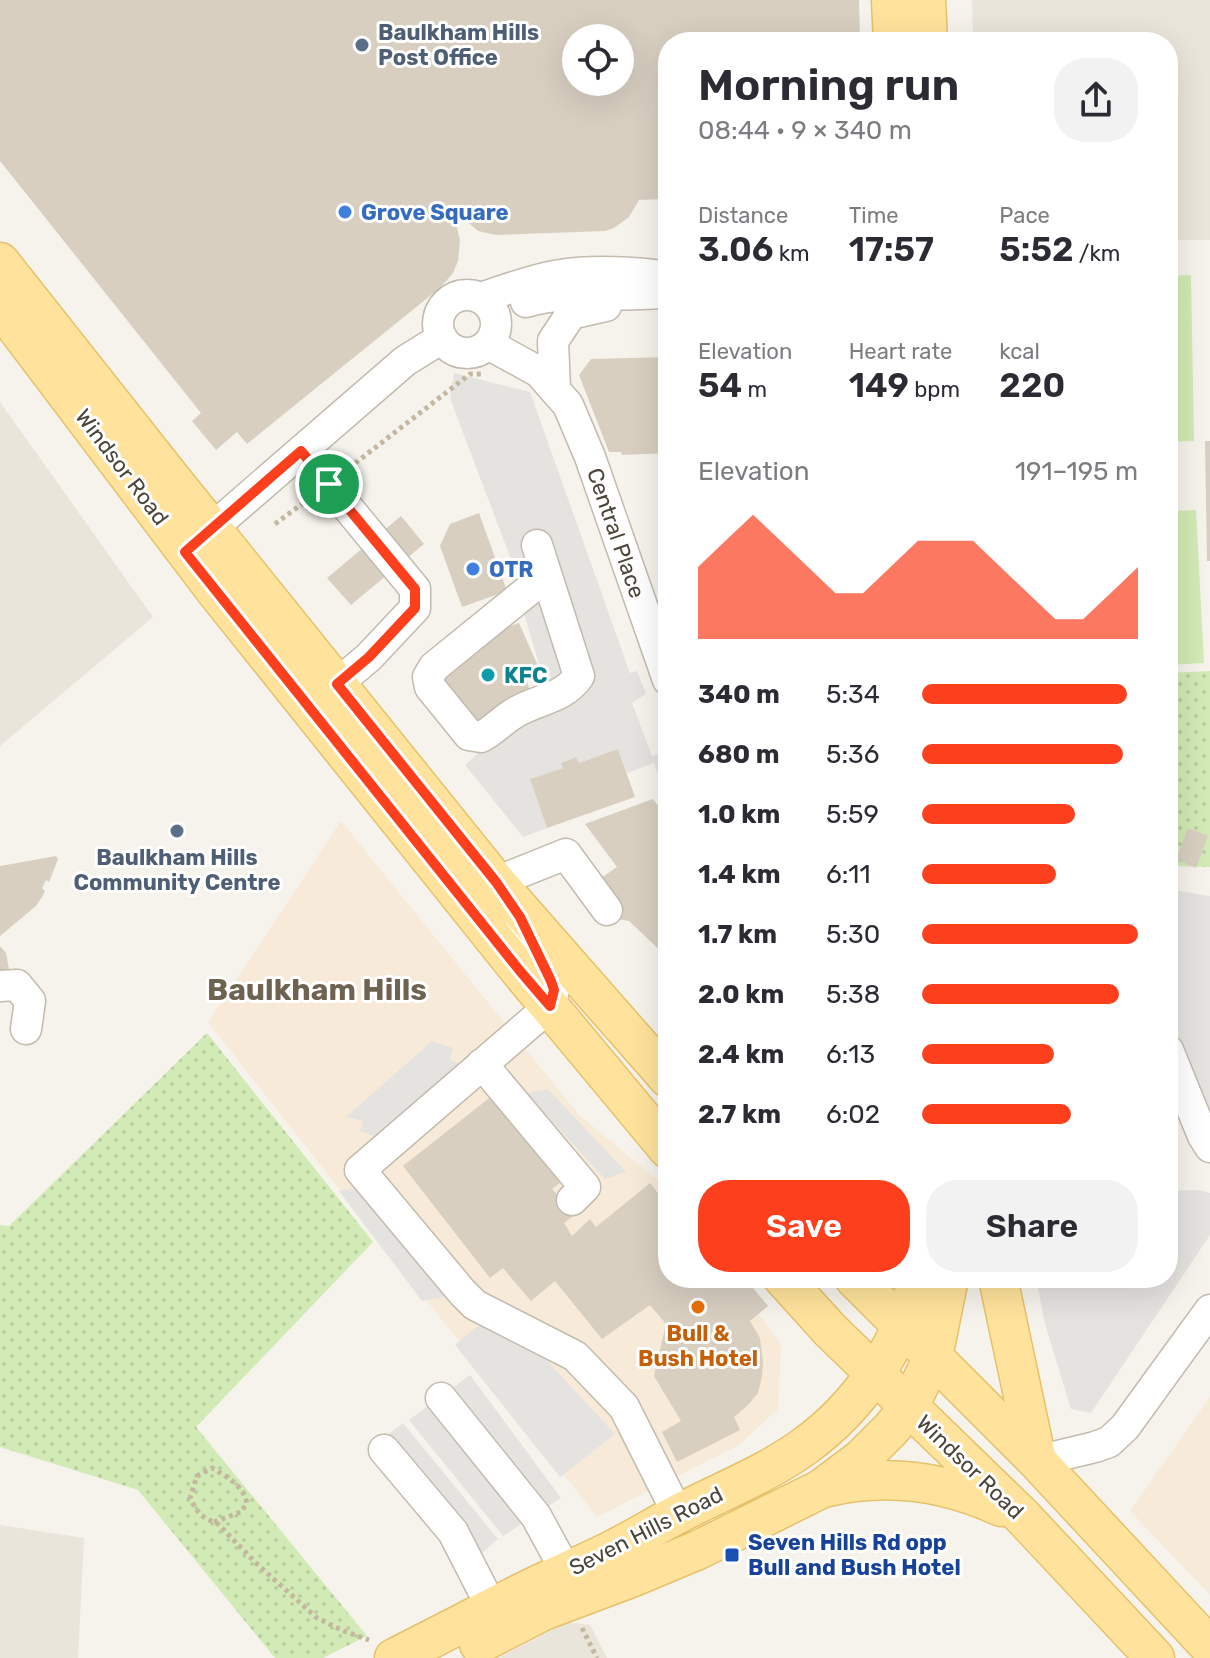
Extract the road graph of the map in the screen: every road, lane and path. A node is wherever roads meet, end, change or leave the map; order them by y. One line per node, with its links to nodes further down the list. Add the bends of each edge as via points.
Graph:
1 (891, 0): 3 (main road)
2 (926, 0): 4 (main road)
3 (893, 32)
4 (928, 32)
5 (0, 262): 17 (main road, Windsor Road)
6 (658, 288): 8 (street)
7 (658, 289): 13 (street, Central Place, via 571,314 553,341)
8 (487, 305): 10 (street, via 471,295 451,299 439,314); 11 (street, via 496,322)
9 (0, 306): 17 (main road, Windsor Road)
10 (442, 338): 11 (street, via 459,352); 14 (street, via 405,361)
11 (488, 344): 13 (street, Central Place, via 539,372)
12 (493, 374): 15 (path, via 470,374)
13 (555, 390): 20 (street, Central Place, via 568,405 590,457)
14 (301, 451): 15 (street); 17 (street)
15 (329, 484): 16 (path); 21 (street, via 411,583 416,598 415,608)
16 (275, 524)
17 (199, 540): 21 (main road, Windsor Road); 25 (main road, Windsor Road)
18 (537, 545): 19 (street)
19 (546, 576): 19 (street, via 428,677 430,687 469,735 488,734 516,711 563,693 579,676)
20 (658, 651)
21 (337, 684): 22 (main road, Windsor Road)
22 (496, 882): 23 (street, via 566,854); 25 (street, via 551,981); 28 (main road, Windsor Road)
23 (607, 910)
24 (0, 986): 26 (street, via 17,985 30,1001)
25 (550, 1006): 27 (street); 30 (main road, Windsor Road)
26 (26, 1029)
27 (482, 1064): 32 (street, via 585,1187); 47 (street, via 360,1170 475,1305 575,1356 624,1407)
28 (658, 1067)
29 (1178, 1075): 31 (street)
30 (658, 1137)
31 (1210, 1147)
32 (572, 1200)
33 (792, 1288): 41 (main road, Windsor Road)
34 (864, 1288): 39 (main road)
35 (916, 1288): 39 (main road, Seven Hills Road)
36 (947, 1288): 40 (main road, Seven Hills Road)
37 (1000, 1288): 45 (main road)
38 (1210, 1310): 45 (street, via 1109,1442)
39 (902, 1326): 40 (main road); 41 (main road, Seven Hills Road)
40 (933, 1357): 43 (main road, Seven Hills Road); 45 (main road)
41 (875, 1373): 43 (main road, Windsor Road); 47 (main road, Seven Hills Road, via 806,1446)
42 (441, 1398): 50 (street, via 536,1516)
43 (909, 1407): 46 (main road, Seven Hills Road, via 861,1459); 48 (main road, Windsor Road)
44 (384, 1450): 51 (street, via 453,1532)
45 (1037, 1461): 53 (main road)
46 (821, 1489): 48 (main road, via 855,1481 910,1480 956,1488); 55 (main road, Seven Hills Road, via 698,1550 543,1611)
47 (678, 1514): 50 (main road, Seven Hills Road)
48 (1022, 1516): 57 (main road, Windsor Road)
49 (214, 1522): 49 (path, via 199,1516 190,1498 197,1476 212,1468 232,1479 247,1503 241,1512); 54 (path, via 317,1618)
50 (566, 1571): 51 (main road, Seven Hills Road)
51 (492, 1608): 54 (main road, Seven Hills Road)
52 (579, 1623): 56 (path)
53 (1210, 1647)
54 (384, 1650)
55 (452, 1658)
56 (597, 1658)
57 (1155, 1658)

